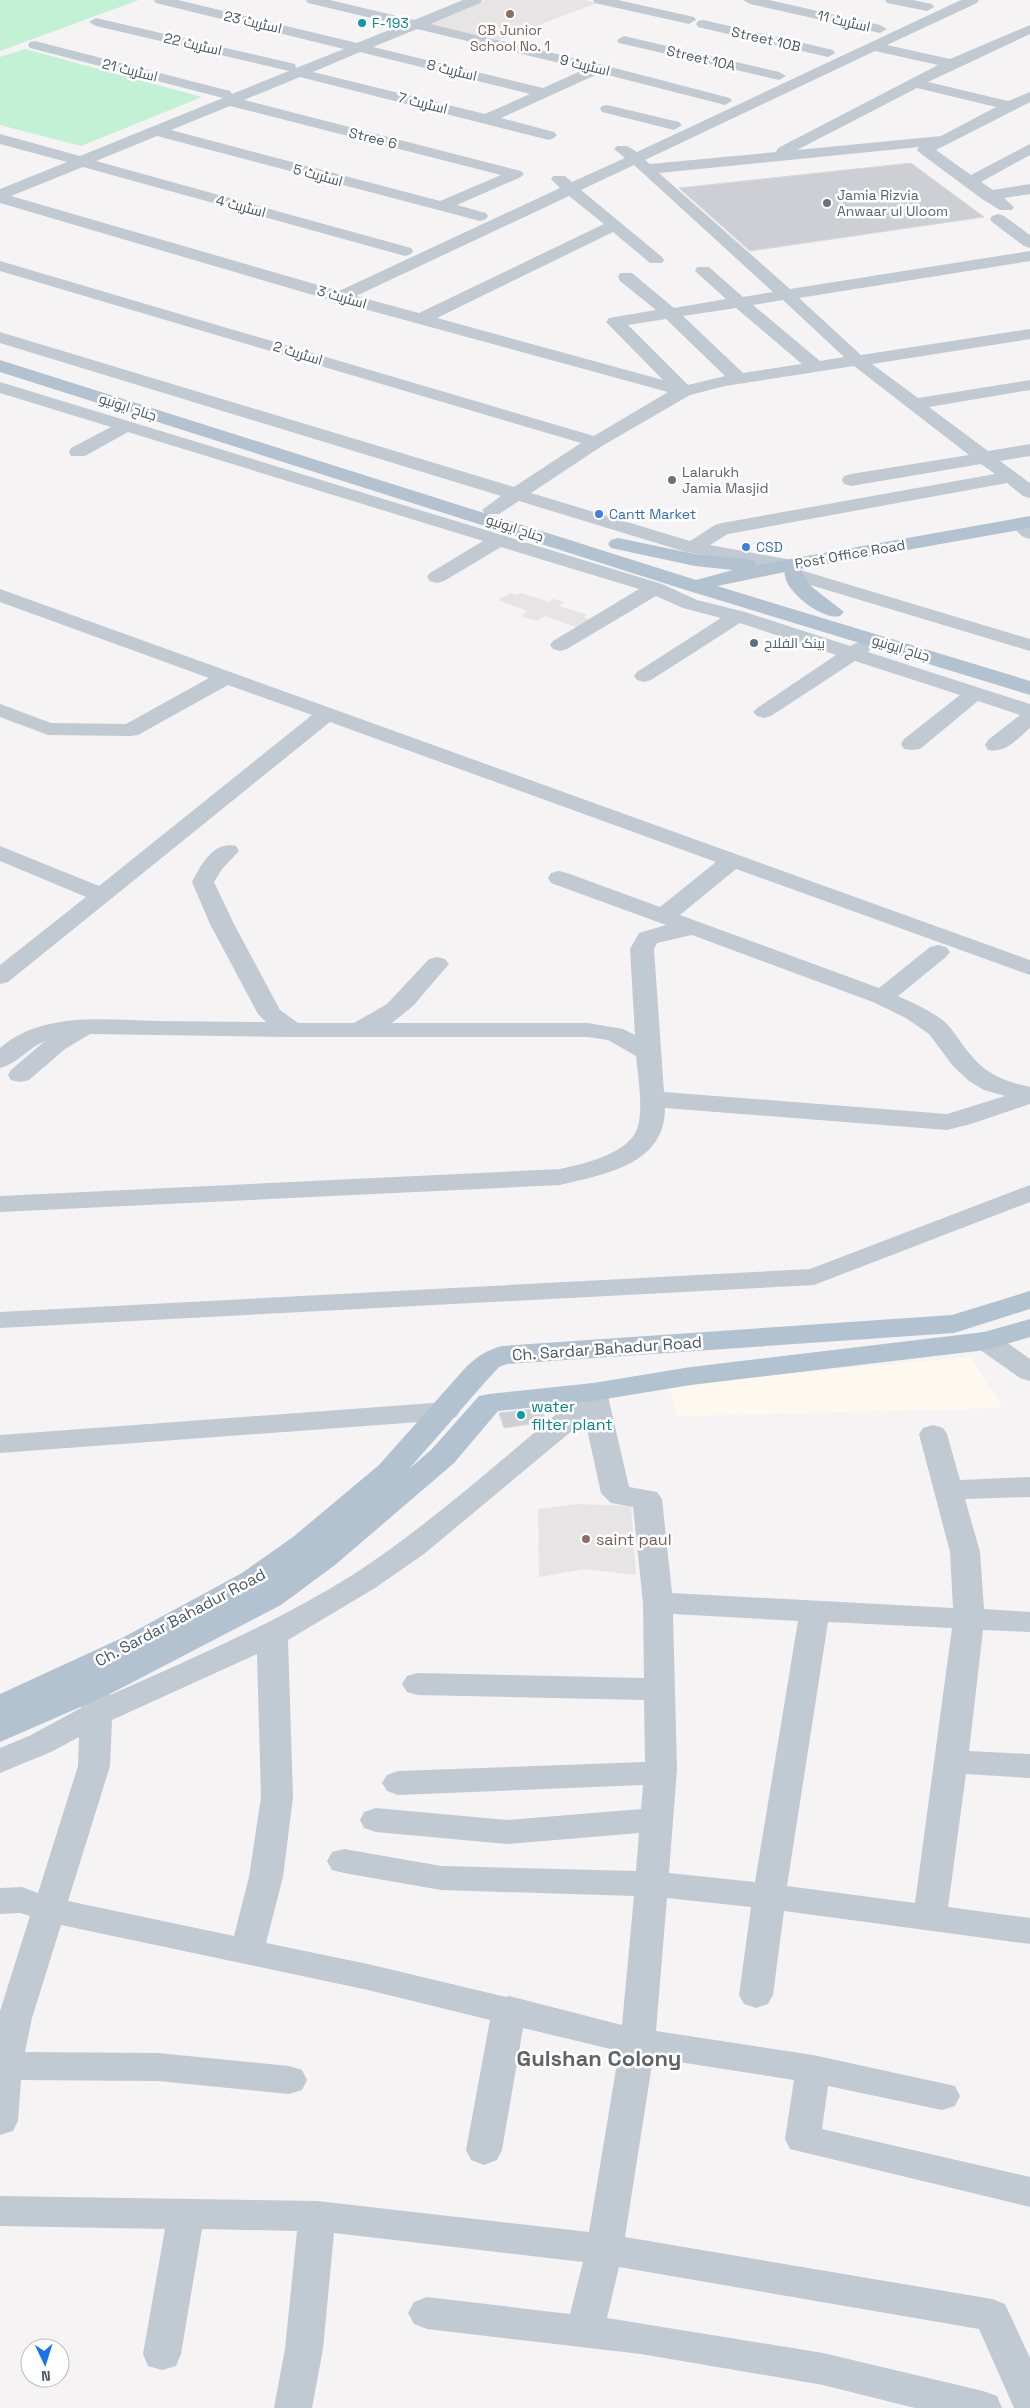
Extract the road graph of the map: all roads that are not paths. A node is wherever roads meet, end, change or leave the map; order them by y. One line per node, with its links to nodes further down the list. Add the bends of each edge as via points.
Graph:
1 (161, 0): 16 (street, اسٹریٹ 23)
2 (313, 0): 11 (street, اسٹریٹ 9)
3 (600, 0): 18 (street, Street 10B)
4 (750, 0): 12 (street, اسٹریٹ 11)
5 (892, 0): 9 (street)
6 (942, 0): 9 (street)
7 (972, 0): 17 (street)
8 (463, 1): 11 (street)
9 (927, 7): 12 (street)
10 (96, 22): 21 (street, اسٹریٹ 22)
11 (409, 23): 16 (street); 20 (street, اسٹریٹ 9)
12 (880, 29): 18 (street)
13 (1030, 29): 19 (street)
14 (624, 40): 22 (street, Street 10A)
15 (35, 45): 26 (street, اسٹریٹ 21)
16 (353, 46): 21 (street); 24 (street, اسٹریٹ 8)
17 (872, 46): 19 (street); 38 (street)
18 (828, 53): 22 (street)
19 (952, 64): 23 (street)
20 (599, 68): 24 (street); 27 (street, اسٹریٹ 9)
21 (294, 70): 26 (street); 30 (street, اسٹریٹ 7)
22 (778, 76): 27 (street)
23 (914, 84): 28 (street); 40 (street)
24 (544, 93): 30 (street)
25 (1030, 96): 28 (street)
26 (227, 98): 33 (street); 39 (street); 47 (street, Stree 6, via 516,174)
27 (725, 101): 31 (street)
28 (1009, 106): 36 (street, via 944,140)
29 (606, 109): 31 (street)
30 (487, 119): 34 (street, اسٹریٹ 7)
31 (674, 125): 38 (street)
32 (0, 129): 39 (street)
33 (157, 131): 39 (street); 47 (street, اسٹریٹ 5)
34 (549, 135)
35 (0, 138): 39 (street)
36 (920, 147): 40 (street); 42 (street)
37 (1030, 149): 42 (street)
38 (629, 154): 41 (street); 43 (street)
39 (88, 156): 45 (street); 51 (street, اسٹریٹ 4)
40 (771, 157): 41 (street)
41 (648, 170): 58 (street)
42 (969, 182): 46 (street)
43 (565, 184): 48 (street); 49 (street); 59 (street)
44 (1030, 189): 46 (street)
45 (0, 196): 57 (street, اسٹریٹ 3)
46 (988, 196): 50 (street)
47 (441, 206): 48 (street, اسٹریٹ 5)
48 (480, 216): 51 (street)
49 (614, 226): 53 (street); 62 (street)
50 (1030, 243)
51 (405, 251): 57 (street)
52 (1030, 256): 58 (street)
53 (656, 260)
54 (0, 266): 75 (street, اسٹریٹ 2)
55 (703, 271): 60 (street)
56 (626, 277): 61 (street)
57 (319, 291): 59 (street, اسٹریٹ 3)
58 (787, 295): 60 (street); 66 (street)
59 (341, 297): 62 (street, اسٹریٹ 3)
60 (739, 302): 61 (street); 68 (street)
61 (670, 313): 69 (street); 72 (street, via 615,322)
62 (421, 319): 72 (street, اسٹریٹ 3)
63 (1030, 334): 66 (street)
64 (0, 337): 82 (street)
65 (0, 355): 83 (main road, جناح ایونیو)
66 (858, 361): 68 (street); 73 (street)
67 (0, 366): 91 (main road, جناح ایونیو)
68 (816, 368): 69 (street)
69 (739, 379): 72 (street)
70 (1030, 385): 73 (street)
71 (0, 387): 74 (street)
72 (684, 391): 75 (street)
73 (912, 404): 78 (street)
74 (126, 426): 77 (street); 86 (street)
75 (596, 442): 82 (street)
76 (1030, 450): 78 (street)
77 (78, 452)
78 (984, 458): 79 (street); 80 (street)
79 (1010, 477): 81 (street); 85 (street)
80 (851, 480)
81 (1030, 492)
82 (516, 495): 83 (street); 88 (street)
83 (492, 510): 87 (main road, جناح ایونیو)
84 (1028, 529): 89 (main road, Post Office Road)
85 (764, 534): 88 (street, via 722,529); 89 (street)
86 (497, 541): 90 (street); 91 (street, via 630,582)
87 (618, 544): 89 (main road, via 696,560); 94 (main road, جناح ایونیو)
88 (693, 548): 89 (street)
89 (792, 569): 92 (main road, Post Office Road); 94 (main road, Post Office Road); 95 (main road, via 803,590); 99 (street)
90 (437, 577)
91 (651, 579): 94 (main road, جناح ایونیو); 98 (street)
92 (740, 586): 94 (main road, Post Office Road); 95 (main road, جناح ایونیو)
93 (0, 595): 103 (street)
94 (701, 595): 96 (street); 97 (main road, جناح ایونیو, via 768,608)
95 (833, 612): 102 (main road, جناح ایونیو)
96 (738, 616): 100 (street); 101 (street)
97 (874, 640): 100 (street); 104 (main road, جناح ایونیو)
98 (560, 645)
99 (1030, 645)
100 (852, 653): 105 (street); 108 (street)
101 (644, 676)
102 (1030, 676)
103 (226, 677): 106 (street, via 130,730 48,729); 109 (street)
104 (1030, 688)
105 (975, 693): 107 (street); 111 (street)
106 (0, 710)
107 (1030, 711)
108 (764, 712)
109 (327, 714): 115 (street); 117 (street)
110 (1030, 717): 112 (street)
111 (912, 744)
112 (996, 744)
113 (228, 851): 126 (street, via 212,865 203,882 270,1014)
114 (0, 853): 117 (street)
115 (732, 860): 118 (street); 122 (street)
116 (559, 878): 118 (street)
117 (102, 895): 123 (street)
118 (663, 917): 119 (street)
119 (693, 928): 124 (street); 128 (street, via 647,938 642,949)
120 (938, 952): 124 (street)
121 (437, 964): 127 (street, via 396,1010 379,1021)
122 (1030, 968)
123 (0, 977)
124 (882, 997): 131 (street, via 932,1023 982,1080 995,1087)
125 (92, 1027): 126 (street); 129 (street, via 37,1033); 130 (street, via 71,1034)
126 (292, 1030): 127 (street)
127 (354, 1030): 128 (street, via 588,1030 614,1034)
128 (648, 1052): 132 (street)
129 (0, 1061)
130 (20, 1075)
131 (1030, 1096): 132 (street, via 947,1122)
132 (652, 1099): 134 (street, via 650,1131 638,1146 616,1161 585,1172 560,1176)
133 (1030, 1193): 136 (street, via 814,1277)
134 (0, 1204)
135 (1030, 1300): 142 (main road, Ch. Sardar Bahadur Road, via 954,1324 502,1355 489,1361)
136 (0, 1320)
137 (1030, 1328): 138 (main road, Ch. Sardar Bahadur Road)
138 (986, 1341): 139 (street); 140 (main road, Ch. Sardar Bahadur Road, via 691,1376)
139 (1030, 1372)
140 (593, 1395): 141 (main road, Ch. Sardar Bahadur Road); 147 (street, via 616,1493 647,1499); 151 (street, via 413,1546 364,1581)
141 (489, 1403): 142 (main road); 154 (main road, Ch. Sardar Bahadur Road, via 443,1456 376,1515 293,1580)
142 (446, 1411): 144 (street); 155 (main road, Ch. Sardar Bahadur Road, via 390,1472 254,1581 135,1645)
143 (933, 1434): 146 (street)
144 (0, 1444)
145 (1030, 1487): 146 (street)
146 (949, 1490): 149 (street, via 965,1552)
147 (658, 1603): 148 (street); 153 (street)
148 (814, 1613): 149 (street); 166 (street)
149 (970, 1618): 150 (street); 158 (street)
150 (1030, 1622)
151 (272, 1635): 154 (street); 171 (street, via 277,1797 266,1877)
152 (418, 1684): 153 (street, via 498,1683)
153 (658, 1689): 160 (street)
154 (97, 1700): 156 (main road, Ch. Sardar Bahadur Road); 157 (street, via 40,1744); 168 (street, via 94,1766)
155 (0, 1708)
156 (0, 1730)
157 (0, 1761)
158 (952, 1762): 159 (street); 169 (street)
159 (1030, 1766)
160 (660, 1773): 161 (street); 163 (street)
161 (398, 1783)
162 (376, 1820): 163 (street, via 508,1832)
163 (656, 1820): 165 (street)
164 (344, 1861): 165 (street, via 441,1878)
165 (651, 1884): 166 (street); 174 (street)
166 (769, 1896): 169 (street); 172 (street)
167 (0, 1901): 168 (street, via 22,1900)
168 (49, 1910): 171 (street); 175 (street)
169 (930, 1917): 170 (street)
170 (1030, 1931)
171 (247, 1951): 173 (street)
172 (756, 1995)
173 (509, 2009): 174 (street); 180 (street)
174 (638, 2042): 176 (street); 185 (street)
175 (2, 2066): 177 (street, via 158,2067); 179 (street)
176 (813, 2069): 178 (street); 181 (street, via 803,2139)
177 (289, 2080)
178 (942, 2096)
179 (0, 2121)
180 (484, 2150)
181 (1030, 2192)
182 (0, 2211): 183 (street)
183 (186, 2214): 184 (street); 188 (street)
184 (317, 2216): 185 (street); 191 (street, via 304,2349)
185 (605, 2249): 187 (street); 189 (street, via 992,2315)
186 (427, 2313): 187 (street)
187 (585, 2331): 192 (street, via 823,2369)
188 (162, 2354)
189 (1022, 2366): 190 (street)
190 (1030, 2402)
191 (293, 2408)
192 (983, 2408)

